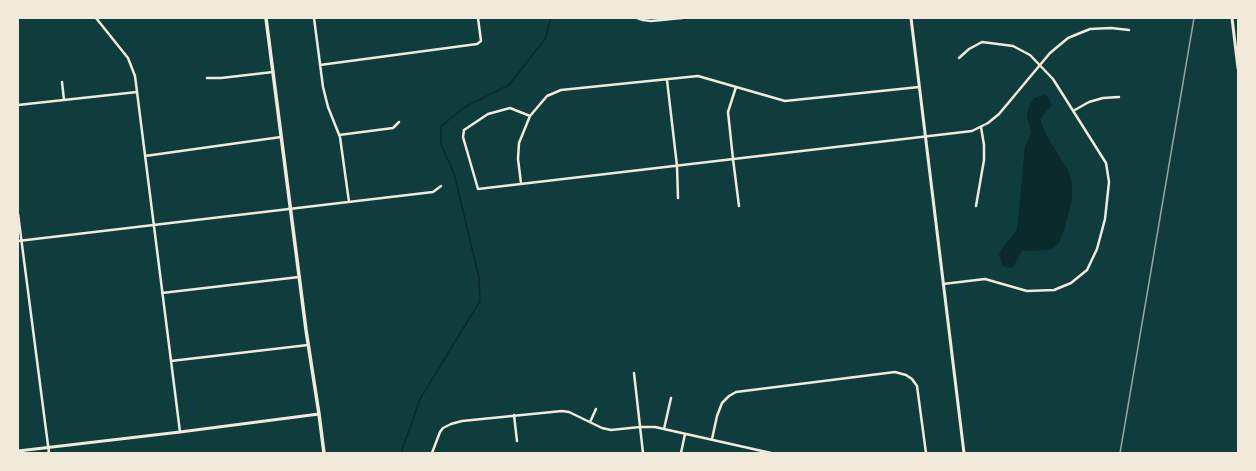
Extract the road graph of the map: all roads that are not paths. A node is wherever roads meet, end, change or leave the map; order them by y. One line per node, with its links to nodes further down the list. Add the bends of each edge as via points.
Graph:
1 (96, 18): 21 (street, via 128,58 133,69)
2 (266, 18): 15 (main road)
3 (314, 18): 13 (street)
4 (478, 18): 13 (street, via 481,41 474,45)
5 (637, 18): 6 (street, via 651,21)
6 (677, 18): 7 (street)
7 (682, 18)
8 (910, 18): 20 (street)
9 (1232, 18): 14 (street)
10 (1129, 30): 12 (street, via 1090,29 1068,38)
11 (959, 58): 12 (street, via 982,42 997,43 1013,46 1030,55)
12 (1039, 65): 25 (street, via 1053,79); 28 (street, via 999,114 988,124)
13 (320, 66): 29 (street, via 328,107)
14 (1238, 68)
15 (273, 72): 16 (street); 30 (main road)
16 (207, 78)
17 (667, 80): 19 (street, via 698,76); 26 (street, via 561,90 547,96); 34 (street)
18 (62, 82): 23 (street)
19 (736, 87): 20 (street, via 785,101); 33 (street, via 728,112)
20 (919, 87): 31 (street)
21 (137, 92): 23 (street); 32 (street)
22 (1119, 98): 25 (street, via 1103,98)
23 (64, 100): 24 (street)
24 (18, 105)
25 (1073, 111): 46 (street, via 1106,163 1109,182 1103,226 1097,249 1087,270 1071,283 1054,290 1028,291 985,279)
26 (530, 116): 35 (street, via 519,142 518,159); 35 (street, via 510,108 488,114 464,130 463,134 478,189)
27 (399, 122): 29 (street, via 393,128)
28 (980, 127): 31 (street, via 972,131); 40 (street, via 984,160)
29 (339, 135): 38 (street)
30 (281, 136): 32 (street); 41 (main road)
31 (925, 137): 33 (street); 46 (street)
32 (145, 156): 43 (street)
33 (733, 159): 34 (street); 39 (street)
34 (677, 166): 35 (street); 37 (street)
35 (522, 183)
36 (441, 186): 38 (street, via 433,192)
37 (678, 198)
38 (349, 202): 41 (street)
39 (739, 206)
40 (976, 206)
41 (291, 209): 43 (street); 45 (main road)
42 (18, 214): 44 (street)
43 (154, 225): 44 (street); 47 (street)
44 (20, 241): 62 (street)
45 (299, 277): 47 (street); 48 (main road)
46 (943, 284): 71 (street)
47 (162, 293): 49 (street)
48 (308, 344): 49 (street); 53 (main road)
49 (171, 361): 58 (street)
50 (634, 373): 56 (street)
51 (671, 398): 57 (street)
52 (596, 409): 55 (street)
53 (320, 414): 58 (street); 65 (main road)
54 (514, 415): 55 (street, via 562,411); 61 (street); 66 (street, via 451,424 440,432)
55 (590, 422): 56 (street, via 611,430)
56 (640, 427): 57 (street); 67 (street)
57 (664, 429): 59 (street)
58 (180, 432): 62 (street)
59 (685, 434): 60 (street); 68 (street)
60 (712, 439): 69 (street); 70 (street, via 722,403 736,392 894,372 906,375 917,386)
61 (517, 441)
62 (48, 448): 63 (street); 64 (street)
63 (18, 451)
64 (49, 453)
65 (324, 453)
66 (432, 453)
67 (643, 453)
68 (681, 453)
69 (771, 453)
70 (926, 453)
71 (964, 453)

